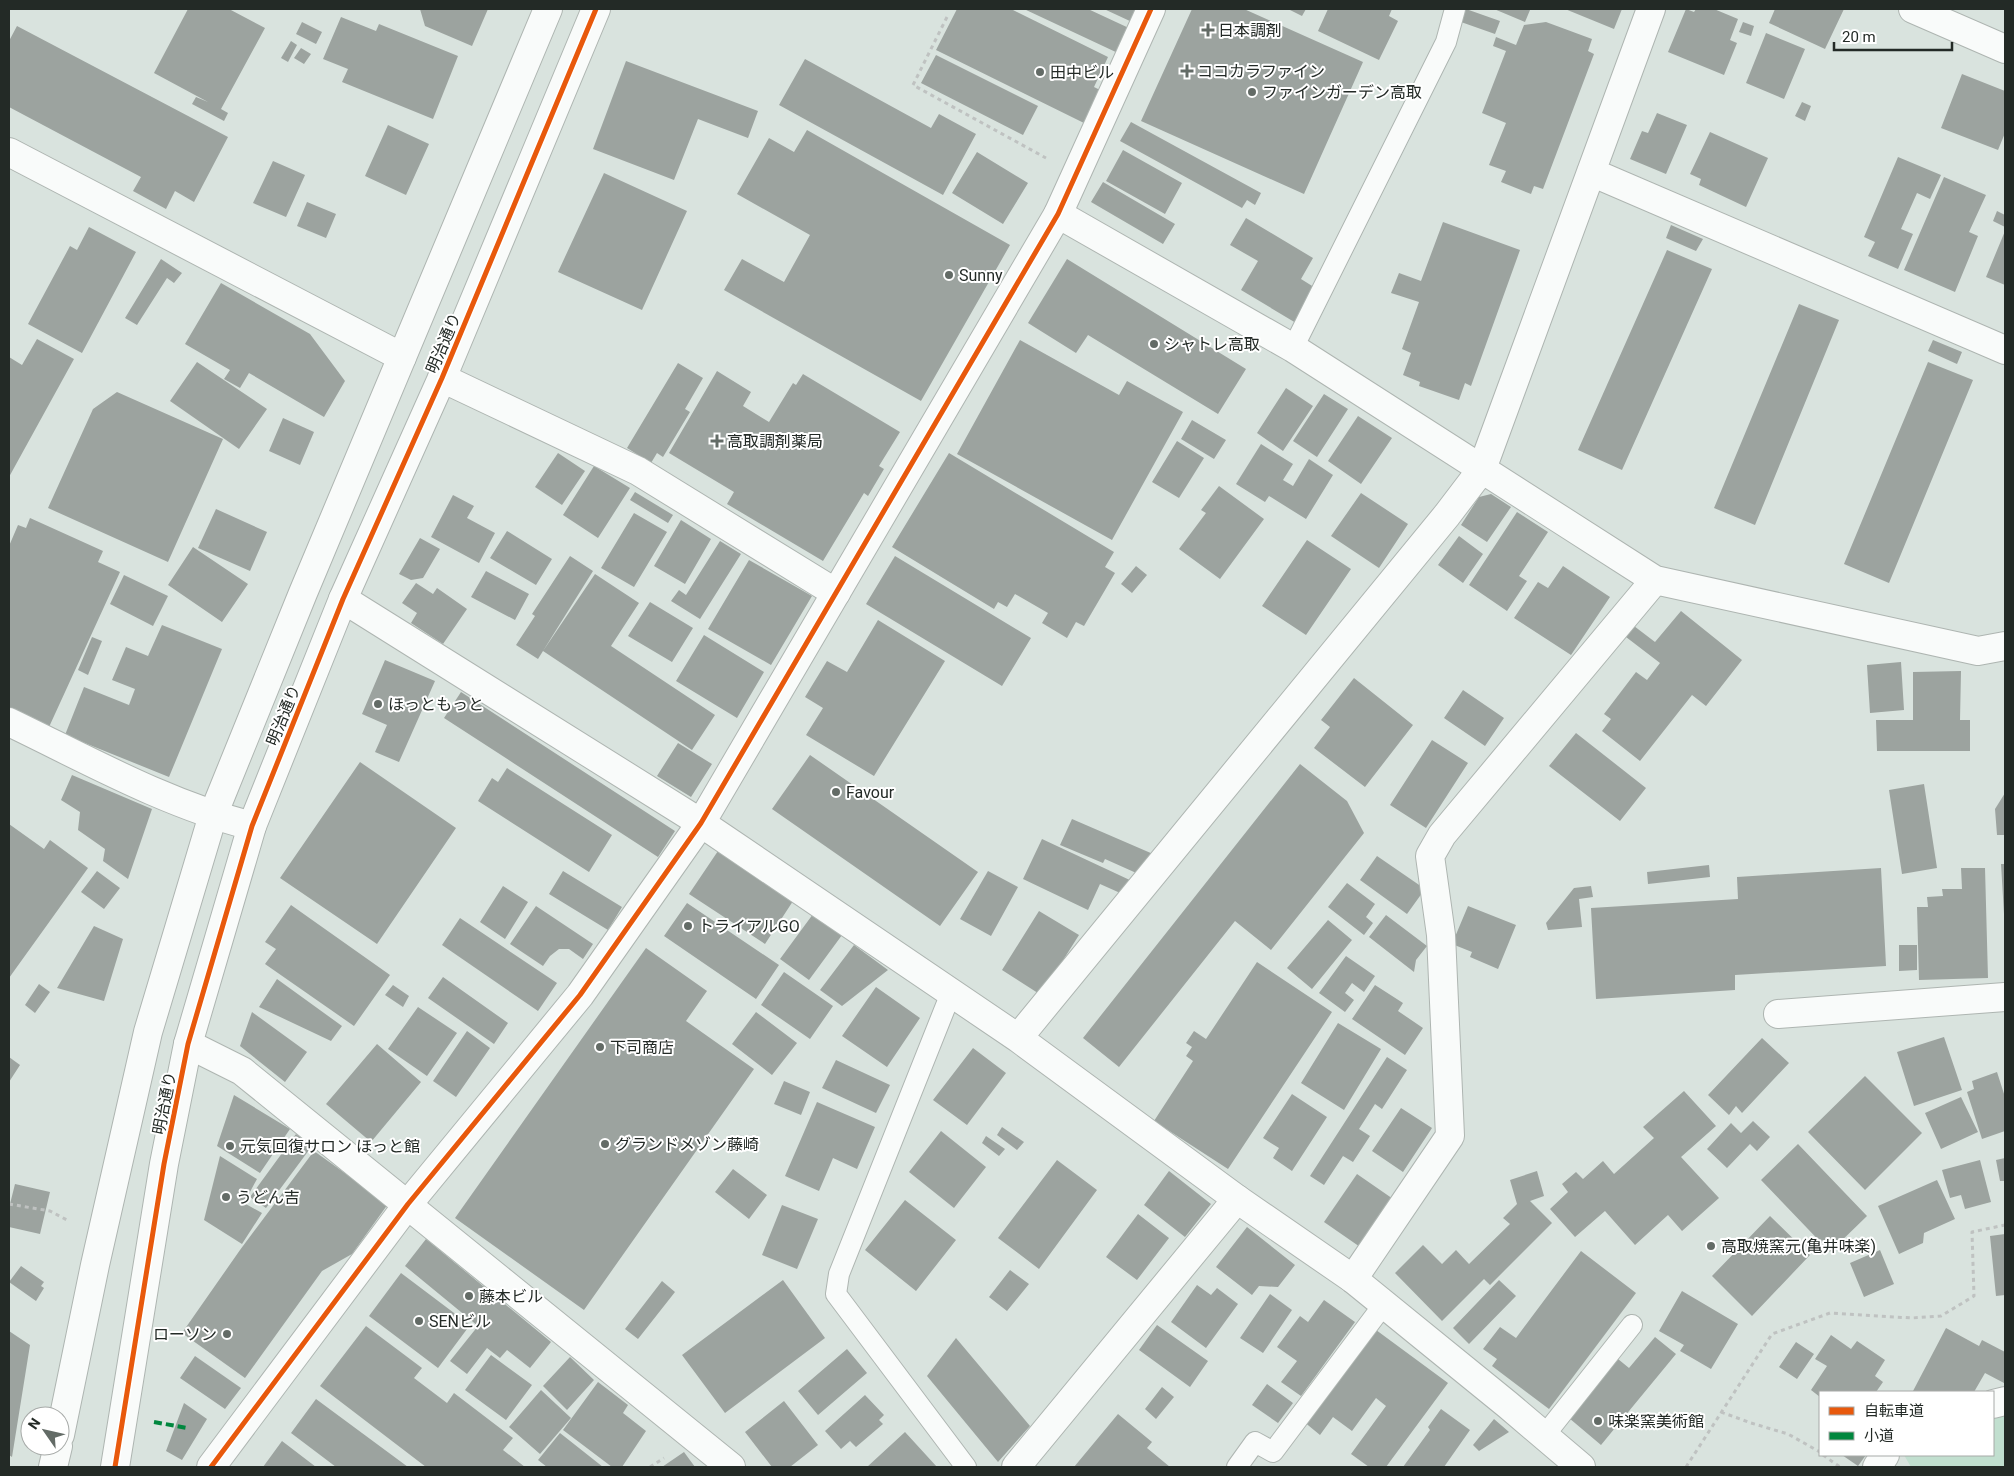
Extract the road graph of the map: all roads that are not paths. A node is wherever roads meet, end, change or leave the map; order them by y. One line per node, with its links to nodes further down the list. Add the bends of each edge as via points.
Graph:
1 (548, 9): 13 (street, 明治通り)
2 (596, 9): 14 (street, 明治通り)
3 (1151, 9): 10 (street)
4 (1456, 9): 11 (lane, via 1446,42)
5 (1650, 9): 9 (street)
6 (1913, 9): 7 (street)
7 (2005, 49)
8 (9, 152): 13 (street)
9 (1591, 172): 12 (street); 15 (street)
10 (1058, 214): 11 (street); 17 (street)
11 (1293, 348): 15 (street)
12 (2005, 350)
13 (402, 357): 21 (street, 明治通り)
14 (442, 378): 17 (street, via 638,470); 18 (street, 明治通り)
15 (1482, 469): 16 (street); 27 (street)
16 (1655, 580): 19 (street, via 1978,651); 31 (street, via 1442,835 1430,856 1441,935 1450,1136)
17 (836, 593): 22 (street)
18 (343, 599): 22 (street); 23 (street, 明治通り)
19 (2005, 646)
20 (9, 722): 21 (street, via 165,797)
21 (213, 816): 23 (street); 34 (street, 明治通り, via 148,1032)
22 (701, 823): 24 (street); 30 (street, via 580,995)
23 (252, 826): 28 (street, 明治通り)
24 (951, 993): 27 (street); 40 (lane, via 839,1274 836,1294)
25 (2005, 997): 26 (street)
26 (1778, 1014)
27 (1018, 1038): 29 (street)
28 (188, 1044): 30 (street, via 242,1071); 37 (street, 明治通り, via 164,1164)
29 (1237, 1199): 31 (street); 41 (street)
30 (408, 1204): 38 (street); 39 (street)
31 (1353, 1279): 32 (street)
32 (1384, 1304): 35 (street); 42 (lane, via 1273,1452 1255,1442)
33 (1632, 1325): 35 (lane)
34 (66, 1406)
35 (1544, 1436): 43 (street)
36 (1884, 1456): 44 (street)
37 (115, 1467)
38 (211, 1467)
39 (731, 1467)
40 (966, 1467)
41 (1016, 1467)
42 (1237, 1467)
43 (1581, 1467)
44 (1877, 1467)

